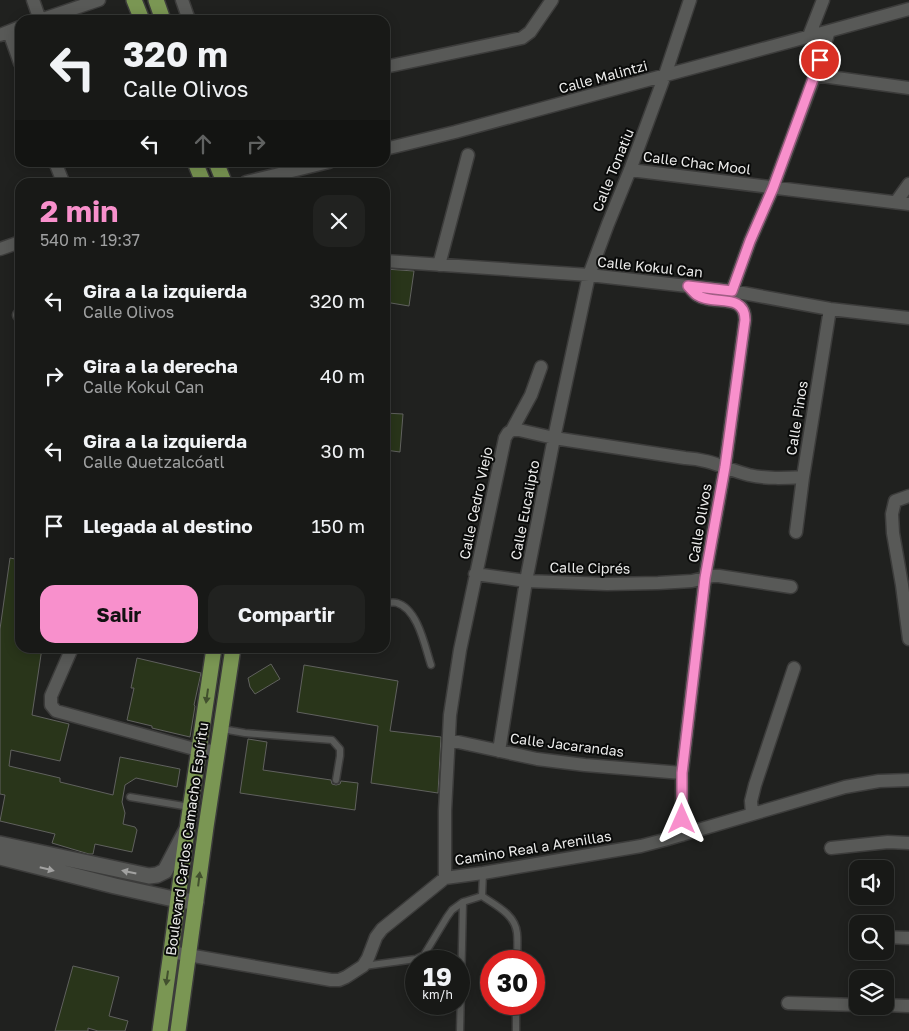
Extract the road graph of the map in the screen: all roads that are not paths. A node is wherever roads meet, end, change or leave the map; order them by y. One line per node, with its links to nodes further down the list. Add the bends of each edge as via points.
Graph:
1 (33, 0): 10 (street)
2 (99, 0): 11 (street)
3 (182, 0): 13 (street)
4 (552, 0): 18 (street, via 530,32 522,38)
5 (690, 0): 20 (street, Calle Tonatiu)
6 (823, 0): 16 (street)
7 (158, 1): 9 (street); 12 (main road)
8 (909, 9): 15 (street, Calle Malintzi)
9 (138, 10)
10 (38, 15)
11 (55, 15)
12 (162, 15)
13 (187, 15)
14 (10, 31): 17 (street)
15 (829, 31): 16 (street, Calle Malintzi); 19 (street)
16 (809, 36): 20 (street, Calle Malintzi)
17 (15, 48)
18 (390, 66)
19 (815, 75): 21 (street); 28 (street)
20 (665, 76): 22 (street, Calle Malintzi); 25 (street, Calle Tonatiu)
21 (909, 88)
22 (390, 148)
23 (468, 155): 33 (street)
24 (308, 167): 26 (street)
25 (630, 170): 28 (street, Calle Chac Mool); 34 (street, Calle Tonatiu)
26 (263, 178)
27 (909, 184): 29 (street)
28 (773, 188): 29 (street, Calle Chac Mool); 36 (street)
29 (903, 203)
30 (15, 244): 31 (street)
31 (0, 249)
32 (390, 261): 33 (street, Calle Kokul Can)
33 (439, 265): 34 (street, Calle Kokul Can)
34 (589, 276): 35 (street, Calle Kokul Can); 41 (street, Calle Eucalipto)
35 (688, 286): 36 (street, Calle Kokul Can); 42 (street, Calle Olivos, via 702,298 737,304 745,315)
36 (732, 291): 37 (street, Calle Kokul Can)
37 (830, 309): 38 (street, Calle Kokul Can); 43 (street, Calle Pinos)
38 (909, 318)
39 (541, 367): 40 (street, Calle Cedro Viejo)
40 (512, 430): 41 (street); 46 (street, Calle Cedro Viejo, via 505,438)
41 (554, 438): 42 (street, via 704,460); 48 (street, Calle Eucalipto)
42 (725, 467): 43 (street, via 761,477); 47 (street, Calle Olivos)
43 (803, 478): 45 (street, Calle Pinos)
44 (909, 496): 49 (street, via 895,501 892,514 893,533)
45 (796, 532)
46 (475, 574): 48 (street, Calle Ciprés); 60 (street, Calle Cedro Viejo, via 460,650)
47 (705, 578): 48 (street, Calle Ciprés, via 658,583); 50 (street, Calle Ciprés, via 719,576); 64 (street, Calle Olivos)
48 (526, 581): 63 (street, Calle Eucalipto)
49 (906, 584): 52 (street)
50 (791, 587)
51 (390, 603): 57 (lane, via 398,603 418,623)
52 (908, 623): 53 (street)
53 (909, 639)
54 (70, 653): 61 (street, via 51,696 51,705 56,711)
55 (213, 653): 61 (main road, Boulevard Carlos Camacho Espíritu, one-way to 61)
56 (232, 653): 59 (main road, Boulevard Carlos Camacho Espíritu)
57 (431, 665)
58 (794, 668): 69 (street, via 755,785)
59 (221, 729): 62 (main road, Boulevard Carlos Camacho Espíritu); 65 (lane, via 332,740 340,749)
60 (449, 740): 63 (street, Calle Jacarandas); 78 (street, Calle Cedro Viejo)
61 (198, 750): 62 (street); 68 (main road, Boulevard Carlos Camacho Espíritu)
62 (218, 751): 82 (main road, Boulevard Carlos Camacho Espíritu, one-way to 62)
63 (499, 751): 64 (street, Calle Jacarandas, via 576,764)
64 (682, 773): 71 (street, Calle Olivos)
65 (336, 780)
66 (909, 780): 69 (street, Camino Real a Arenillas, via 845,787)
67 (130, 796): 68 (lane)
68 (190, 807): 70 (main road, Boulevard Carlos Camacho Espíritu)
69 (752, 814): 71 (street, Camino Real a Arenillas)
70 (186, 830): 77 (main road, via 165,871); 81 (main road, Boulevard Carlos Camacho Espíritu)
71 (682, 834): 76 (street, Camino Real a Arenillas, via 642,846)
72 (909, 843): 74 (street)
73 (0, 844): 77 (main road, one-way to 73, via 149,876)
74 (831, 848)
75 (0, 857): 79 (main road, one-way to 79)
76 (483, 873): 78 (street, Camino Real a Arenillas); 80 (lane)
77 (157, 875): 79 (main road)
78 (445, 878): 89 (street, Camino Real a Arenillas, via 382,929)
79 (153, 894): 81 (main road)
80 (482, 896): 83 (lane); 86 (lane, via 514,921)
81 (178, 900): 82 (main road); 87 (main road, Boulevard Carlos Camacho Espíritu)
82 (196, 902): 88 (main road, Boulevard Carlos Camacho Espíritu)
83 (464, 902): 89 (lane, via 446,917 424,955 416,959); 97 (lane)
84 (894, 937): 85 (street)
85 (909, 938)
86 (517, 950)
87 (171, 952): 88 (street); 95 (main road, Boulevard Carlos Camacho Espíritu, one-way to 95)
88 (189, 955): 89 (street, via 331,980 346,978); 96 (main road, Boulevard Carlos Camacho Espíritu)
89 (363, 966)
90 (788, 1003): 91 (street)
91 (849, 1005)
92 (894, 1005): 93 (street)
93 (909, 1006)
94 (516, 1015): 98 (lane)
95 (160, 1031)
96 (178, 1031)
97 (460, 1031)
98 (516, 1031)

